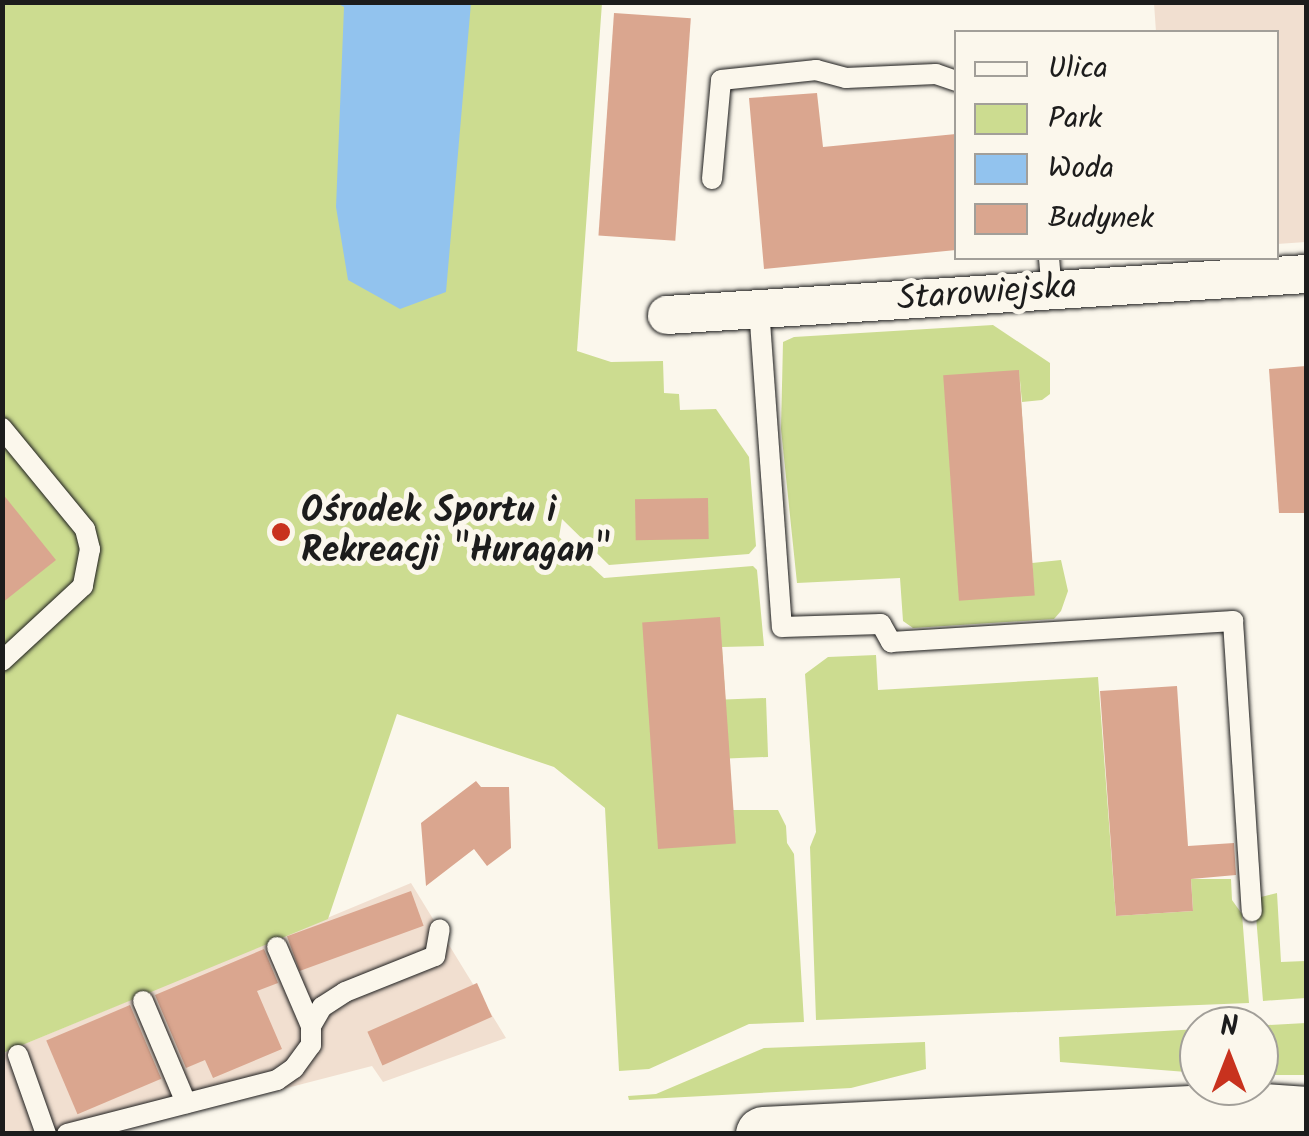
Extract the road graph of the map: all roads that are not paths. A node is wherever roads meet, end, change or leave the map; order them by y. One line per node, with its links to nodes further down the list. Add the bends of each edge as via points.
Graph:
1 (954, 80): 2 (lane, via 936,74 846,78 816,70 720,80)
2 (712, 179)
3 (1249, 267): 4 (street, Starowiejska); 5 (street, Starowiejska)
4 (1050, 274): 6 (street, Starowiejska)
5 (1306, 274)
6 (759, 308): 7 (street, Starowiejska); 10 (lane, via 782,627 881,624 891,642 1232,621)
7 (667, 315)
8 (2, 428): 9 (lane, via 85,530 90,549 84,586)
9 (2, 660)
10 (1252, 911)
11 (440, 929): 14 (lane, via 435,956 345,992 322,1007)
12 (277, 948): 14 (lane)
13 (144, 1001): 17 (lane)
14 (312, 1026): 17 (lane, via 310,1046 277,1080)
15 (18, 1055): 20 (lane)
16 (1306, 1098): 18 (main road)
17 (186, 1103): 21 (lane)
18 (1248, 1110): 19 (main road); 22 (main road)
19 (1306, 1114)
20 (46, 1134)
21 (67, 1134)
22 (762, 1134)

